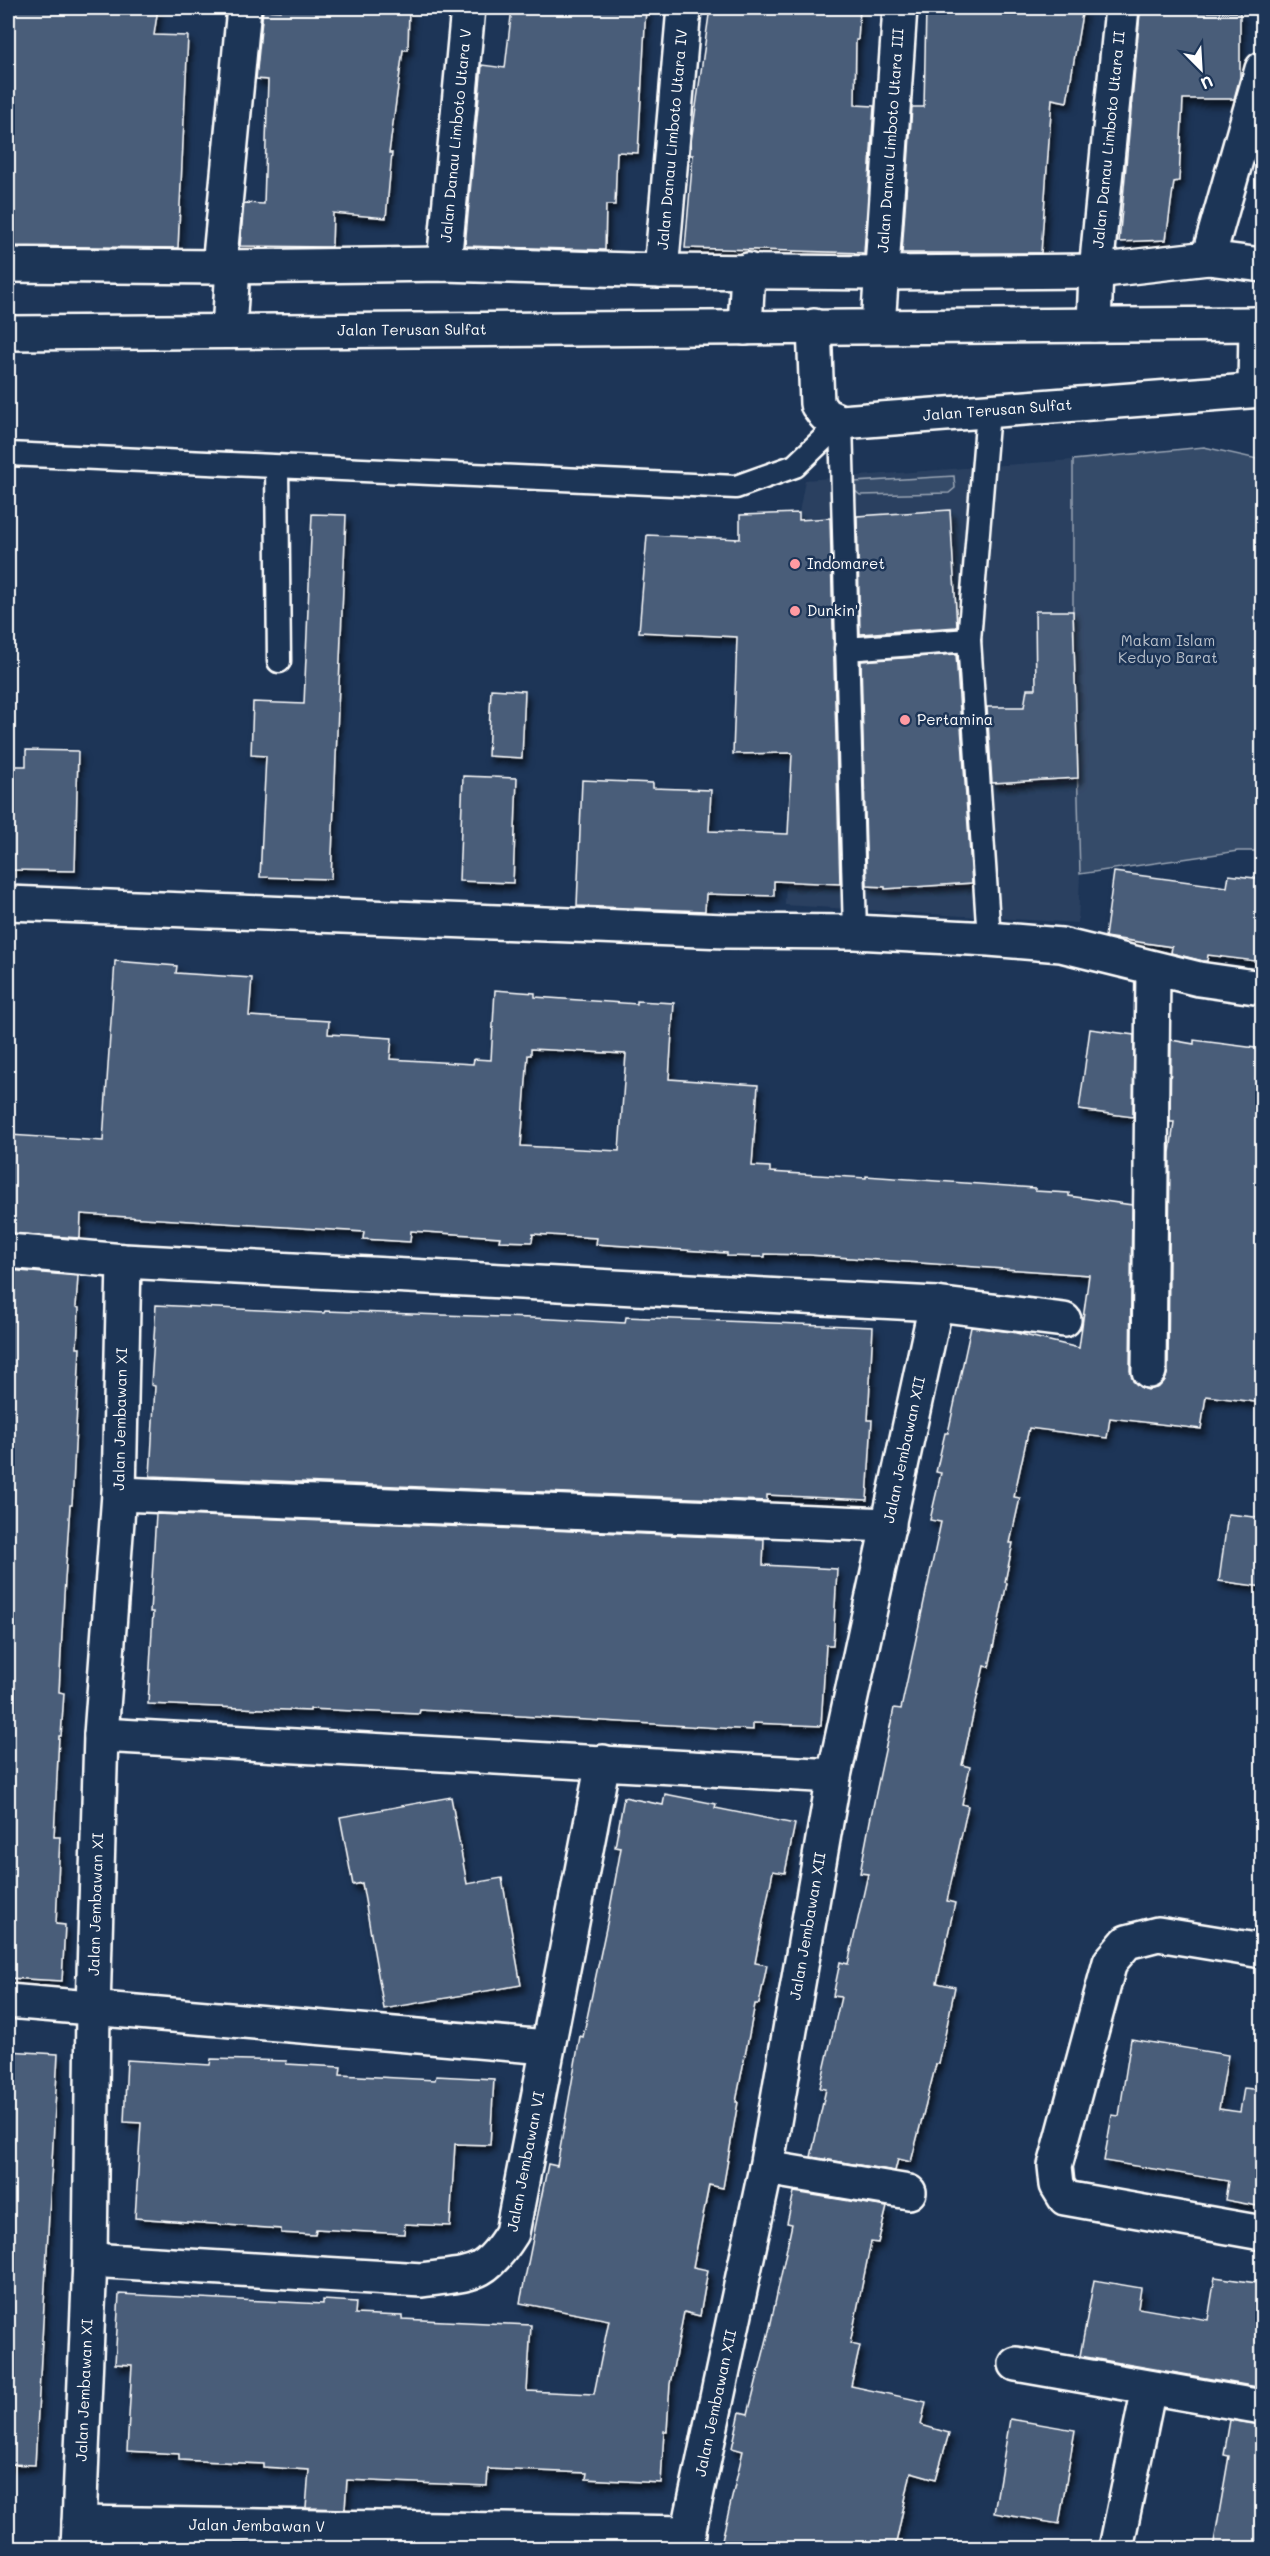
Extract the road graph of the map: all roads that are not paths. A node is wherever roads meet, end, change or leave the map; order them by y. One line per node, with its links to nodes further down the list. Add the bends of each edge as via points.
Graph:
1 (244, 8): 11 (street)
2 (468, 8): 8 (street, Jalan Danau Limboto Utara V)
3 (684, 8): 13 (street, Jalan Danau Limboto Utara IV)
4 (900, 8): 15 (street, Jalan Danau Limboto Utara III)
5 (1122, 8): 14 (street, Jalan Danau Limboto Utara II)
6 (1263, 69): 7 (street)
7 (1208, 258): 10 (street); 14 (street)
8 (444, 264): 11 (street); 13 (street)
9 (8, 265): 11 (street)
10 (1263, 265)
11 (226, 267): 21 (street)
12 (748, 270): 13 (street); 15 (street); 20 (street)
13 (661, 271)
14 (1096, 271): 15 (street); 17 (street, Jalan Danau Limboto Utara II)
15 (881, 273): 19 (street, Jalan Danau Limboto Utara III)
16 (1259, 324): 17 (street, Jalan Terusan Sulfat); 23 (street)
17 (1094, 325): 19 (street, Jalan Terusan Sulfat)
18 (814, 326): 19 (street, Jalan Terusan Sulfat); 20 (street, Jalan Terusan Sulfat); 25 (street, via 817,404 825,416)
19 (878, 326)
20 (745, 328): 21 (street, Jalan Terusan Sulfat)
21 (229, 330): 22 (street, Jalan Terusan Sulfat)
22 (8, 333)
23 (1259, 390): 24 (street, Jalan Terusan Sulfat)
24 (988, 412): 25 (street, Jalan Terusan Sulfat); 28 (lane)
25 (841, 422): 27 (lane, via 795,466 736,487); 29 (lane)
26 (8, 454): 27 (lane)
27 (277, 468): 30 (lane)
28 (969, 640): 29 (lane); 33 (lane)
29 (846, 649): 32 (lane)
30 (279, 661)
31 (8, 903): 32 (street, via 725,931)
32 (855, 932): 33 (street)
33 (989, 939): 34 (street, via 1061,945)
34 (1153, 969): 35 (street); 40 (street)
35 (1263, 988)
36 (8, 1251): 37 (street)
37 (124, 1261): 38 (street); 41 (street, Jalan Jembawan XI)
38 (936, 1304): 39 (street); 42 (street, Jalan Jembawan XII)
39 (1064, 1320)
40 (1149, 1371)
41 (119, 1494): 42 (street); 43 (street, Jalan Jembawan XI)
42 (889, 1526): 45 (street, Jalan Jembawan XII)
43 (101, 1735): 44 (street); 48 (street, Jalan Jembawan XI)
44 (603, 1762): 45 (street); 49 (street, Jalan Jembawan VI)
45 (834, 1776): 50 (street, Jalan Jembawan XII)
46 (1263, 1951): 52 (street, via 1158,1934 1127,1942 1110,1962 1055,2166 1057,2185 1065,2198)
47 (8, 2001): 48 (street)
48 (93, 2009): 49 (street); 53 (street, Jalan Jembawan XI)
49 (547, 2047): 53 (street, Jalan Jembawan VI, via 512,2233 498,2256 475,2273 422,2280)
50 (766, 2168): 51 (street); 58 (street, Jalan Jembawan XII)
51 (909, 2192)
52 (1263, 2233)
53 (90, 2260): 57 (street, Jalan Jembawan XI)
54 (1016, 2364): 55 (street)
55 (1149, 2388): 56 (street); 59 (street)
56 (1263, 2407)
57 (78, 2536): 58 (street, Jalan Jembawan V)
58 (687, 2541)
59 (1116, 2548)

